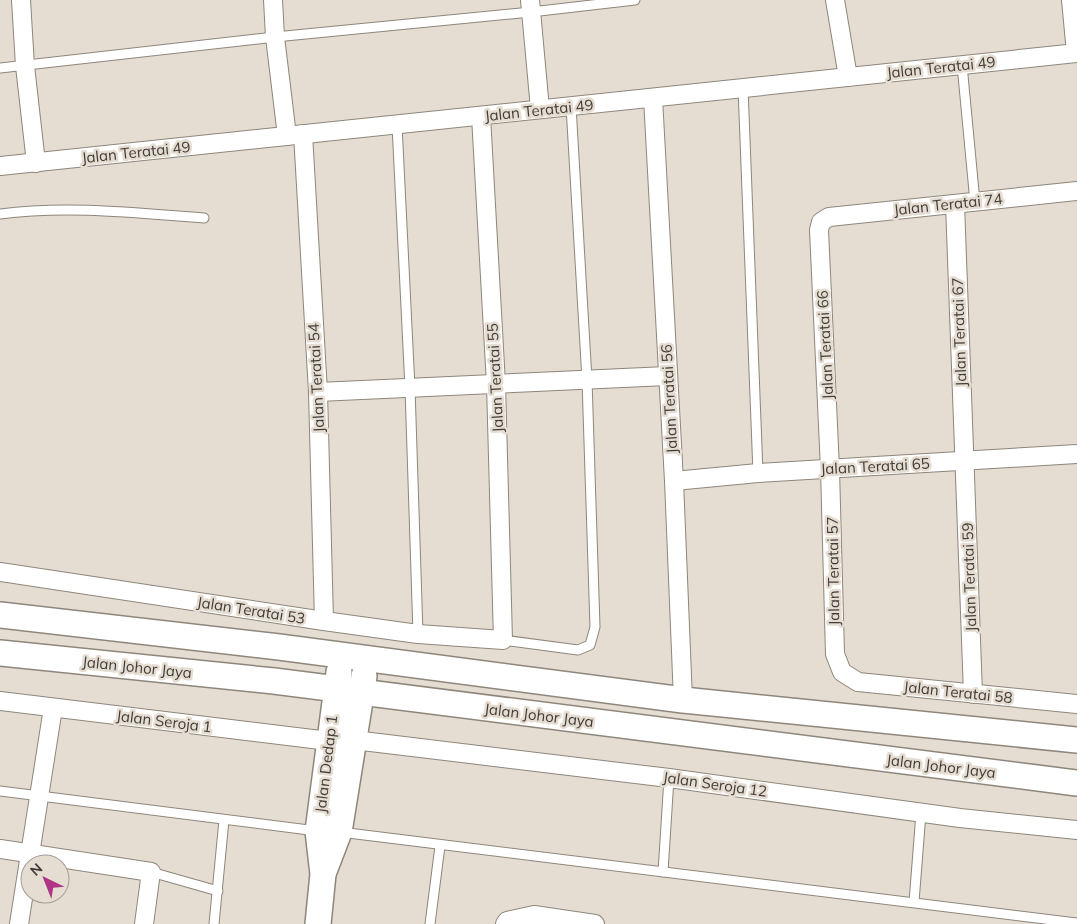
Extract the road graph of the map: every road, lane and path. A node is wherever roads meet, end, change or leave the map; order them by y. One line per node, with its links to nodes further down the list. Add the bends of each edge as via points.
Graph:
1 (21, 0): 10 (street)
2 (273, 0): 7 (street, Jalan Teratai 54)
3 (635, 0): 6 (lane)
4 (835, 0): 12 (street)
5 (1071, 0): 8 (street)
6 (530, 6): 7 (lane); 16 (street)
7 (275, 37): 10 (lane); 19 (street, Jalan Teratai 54)
8 (1076, 53): 9 (street, Jalan Teratai 49)
9 (962, 65): 12 (street, Jalan Teratai 49); 23 (lane)
10 (25, 66): 11 (lane); 20 (street)
11 (0, 68)
12 (848, 77): 13 (street, Jalan Teratai 49)
13 (743, 88): 14 (street, Jalan Teratai 49); 36 (lane)
14 (654, 98): 15 (street, Jalan Teratai 49); 28 (street, Jalan Teratai 56)
15 (571, 106): 16 (street, Jalan Teratai 49); 29 (lane)
16 (540, 109): 17 (street, Jalan Teratai 49)
17 (481, 116): 18 (street, Jalan Teratai 49); 30 (street, Jalan Teratai 55)
18 (397, 125): 19 (street, Jalan Teratai 49); 31 (lane)
19 (295, 135): 20 (street, Jalan Teratai 49); 32 (street, Jalan Teratai 54)
20 (36, 163): 21 (street, Jalan Teratai 49)
21 (0, 166)
22 (1077, 191): 23 (street, Jalan Teratai 74)
23 (975, 202): 24 (street, Jalan Teratai 74)
24 (955, 204): 27 (street, Jalan Teratai 74, via 829,217); 34 (street, Jalan Teratai 67)
25 (0, 214): 26 (lane, via 26,210 125,211)
26 (204, 218)
27 (821, 222): 35 (street, Jalan Teratai 66)
28 (667, 376): 29 (street); 37 (street, Jalan Teratai 56)
29 (587, 380): 30 (street); 42 (lane, via 595,626 590,645 578,650)
30 (496, 384): 31 (street); 42 (street, Jalan Teratai 55)
31 (410, 388): 32 (street); 41 (lane)
32 (318, 392): 40 (street, Jalan Teratai 54)
33 (1077, 454): 34 (street, Jalan Teratai 65)
34 (964, 461): 35 (street, Jalan Teratai 65); 49 (street, Jalan Teratai 59)
35 (830, 469): 36 (street, Jalan Teratai 65); 46 (street, Jalan Teratai 57, via 835,654)
36 (758, 473): 37 (street, Jalan Teratai 65)
37 (674, 481): 50 (street, Jalan Teratai 56)
38 (0, 572): 40 (street, Jalan Teratai 53)
39 (0, 615): 44 (main road)
40 (324, 621): 41 (street, Jalan Teratai 53)
41 (418, 634): 42 (street, Jalan Teratai 53)
42 (503, 640)
43 (0, 653): 47 (main road, Jalan Johor Jaya)
44 (342, 655): 45 (main road); 47 (main road, Jalan Dedap 1)
45 (368, 659): 48 (main road, Jalan Dedap 1); 50 (main road)
46 (842, 672): 49 (street, Jalan Teratai 58, via 858,682)
47 (336, 689): 48 (main road, Jalan Johor Jaya); 56 (main road, Jalan Dedap 1)
48 (361, 692): 54 (main road, Jalan Dedap 1); 58 (main road, Jalan Johor Jaya)
49 (973, 694): 52 (street, Jalan Teratai 58)
50 (684, 700): 55 (main road)
51 (0, 701): 53 (street, Jalan Seroja 1)
52 (1077, 704)
53 (53, 708): 56 (street, Jalan Seroja 1); 60 (street)
54 (354, 740): 57 (street, Jalan Seroja 12); 64 (main road, Jalan Dedap 1)
55 (1077, 740)
56 (329, 741): 64 (main road, Jalan Dedap 1)
57 (669, 778): 61 (street, Jalan Seroja 12); 69 (lane)
58 (1077, 783)
59 (0, 791): 60 (lane)
60 (40, 796): 62 (lane); 67 (street)
61 (921, 812): 63 (street, Jalan Seroja 12); 71 (lane)
62 (224, 820): 64 (lane); 70 (lane)
63 (1077, 830)
64 (328, 832): 65 (lane); 77 (main road, Jalan Dedap 1)
65 (440, 846): 69 (lane); 78 (lane)
66 (0, 848): 67 (street)
67 (30, 852): 68 (street); 74 (street)
68 (151, 872): 70 (lane); 75 (street)
69 (664, 872): 71 (lane)
70 (218, 891): 76 (lane)
71 (914, 902): 72 (lane)
72 (1077, 922)
73 (506, 923): 79 (street, via 534,915)
74 (19, 924)
75 (144, 924)
76 (214, 924)
77 (318, 924)
78 (430, 924)
79 (595, 924)

